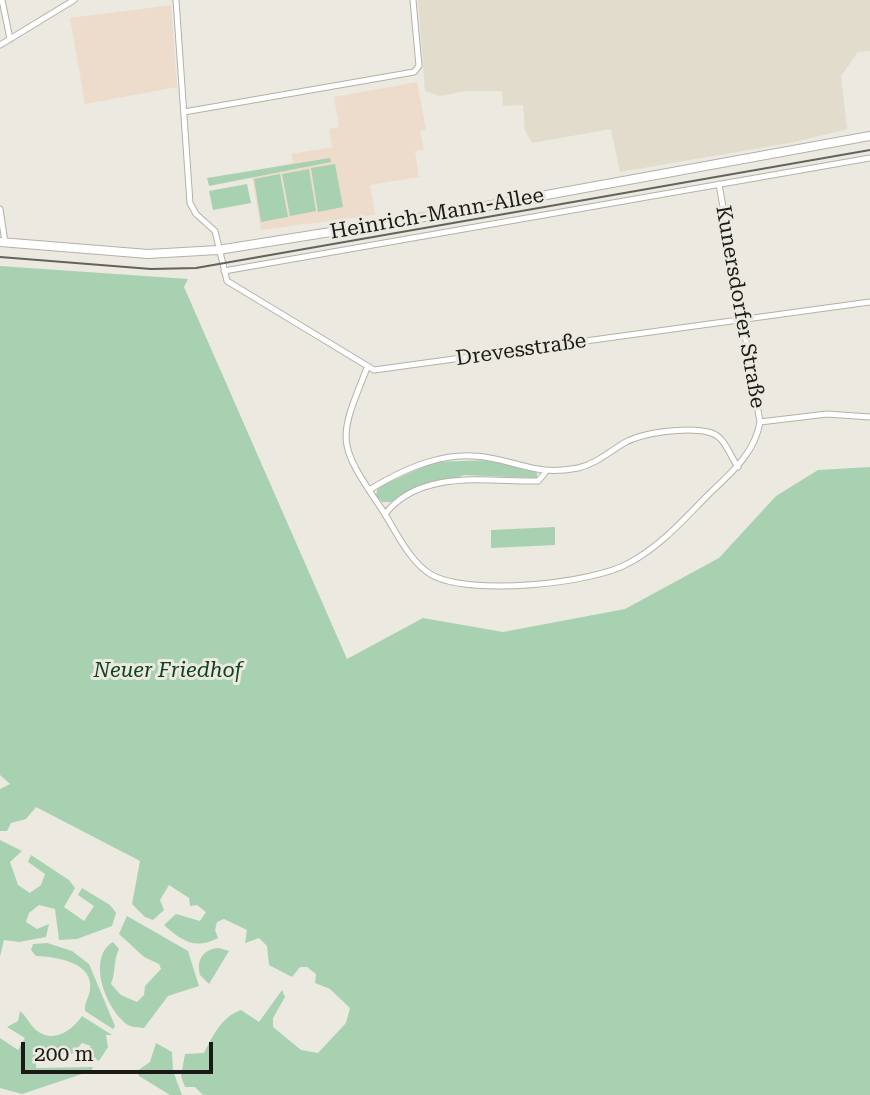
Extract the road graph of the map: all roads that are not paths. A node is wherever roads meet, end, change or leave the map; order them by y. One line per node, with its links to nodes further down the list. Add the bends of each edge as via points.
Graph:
1 (2, 0): 5 (street)
2 (74, 0): 5 (street)
3 (176, 0): 7 (street)
4 (413, 0): 7 (street, via 419,66 414,72)
5 (9, 39): 6 (street)
6 (0, 45)
7 (184, 112): 13 (street, via 190,203 215,231)
8 (870, 136): 13 (main road, Heinrich-Mann-Allee)
9 (870, 158): 10 (street, Heinrich-Mann-Allee)
10 (719, 184): 14 (street, Heinrich-Mann-Allee); 16 (street, Kunersdorfer Straße)
11 (0, 209): 12 (street)
12 (2, 242): 13 (main road, Heinrich-Mann-Allee, via 148,254)
13 (218, 250): 14 (street)
14 (224, 271): 17 (street, via 232,286)
15 (870, 302): 16 (street, Drevesstraße)
16 (743, 320): 17 (street, Drevesstraße); 19 (street, Kunersdorfer Straße)
17 (367, 368): 22 (street, Kunersdorfer Straße, via 344,432 349,455)
18 (870, 417): 19 (street, via 827,414)
19 (760, 422): 20 (street, Kunersdorfer Straße)
20 (738, 467): 21 (street, via 722,439 701,431 639,437 583,467); 23 (street, Kunersdorfer Straße, via 655,547 625,566 587,578 516,585 441,579 422,567)
21 (545, 473): 22 (street, via 492,458 446,457 408,469); 23 (street, via 538,481 467,478 443,482 411,495)
22 (369, 490): 23 (street, Kunersdorfer Straße)
23 (385, 514)

